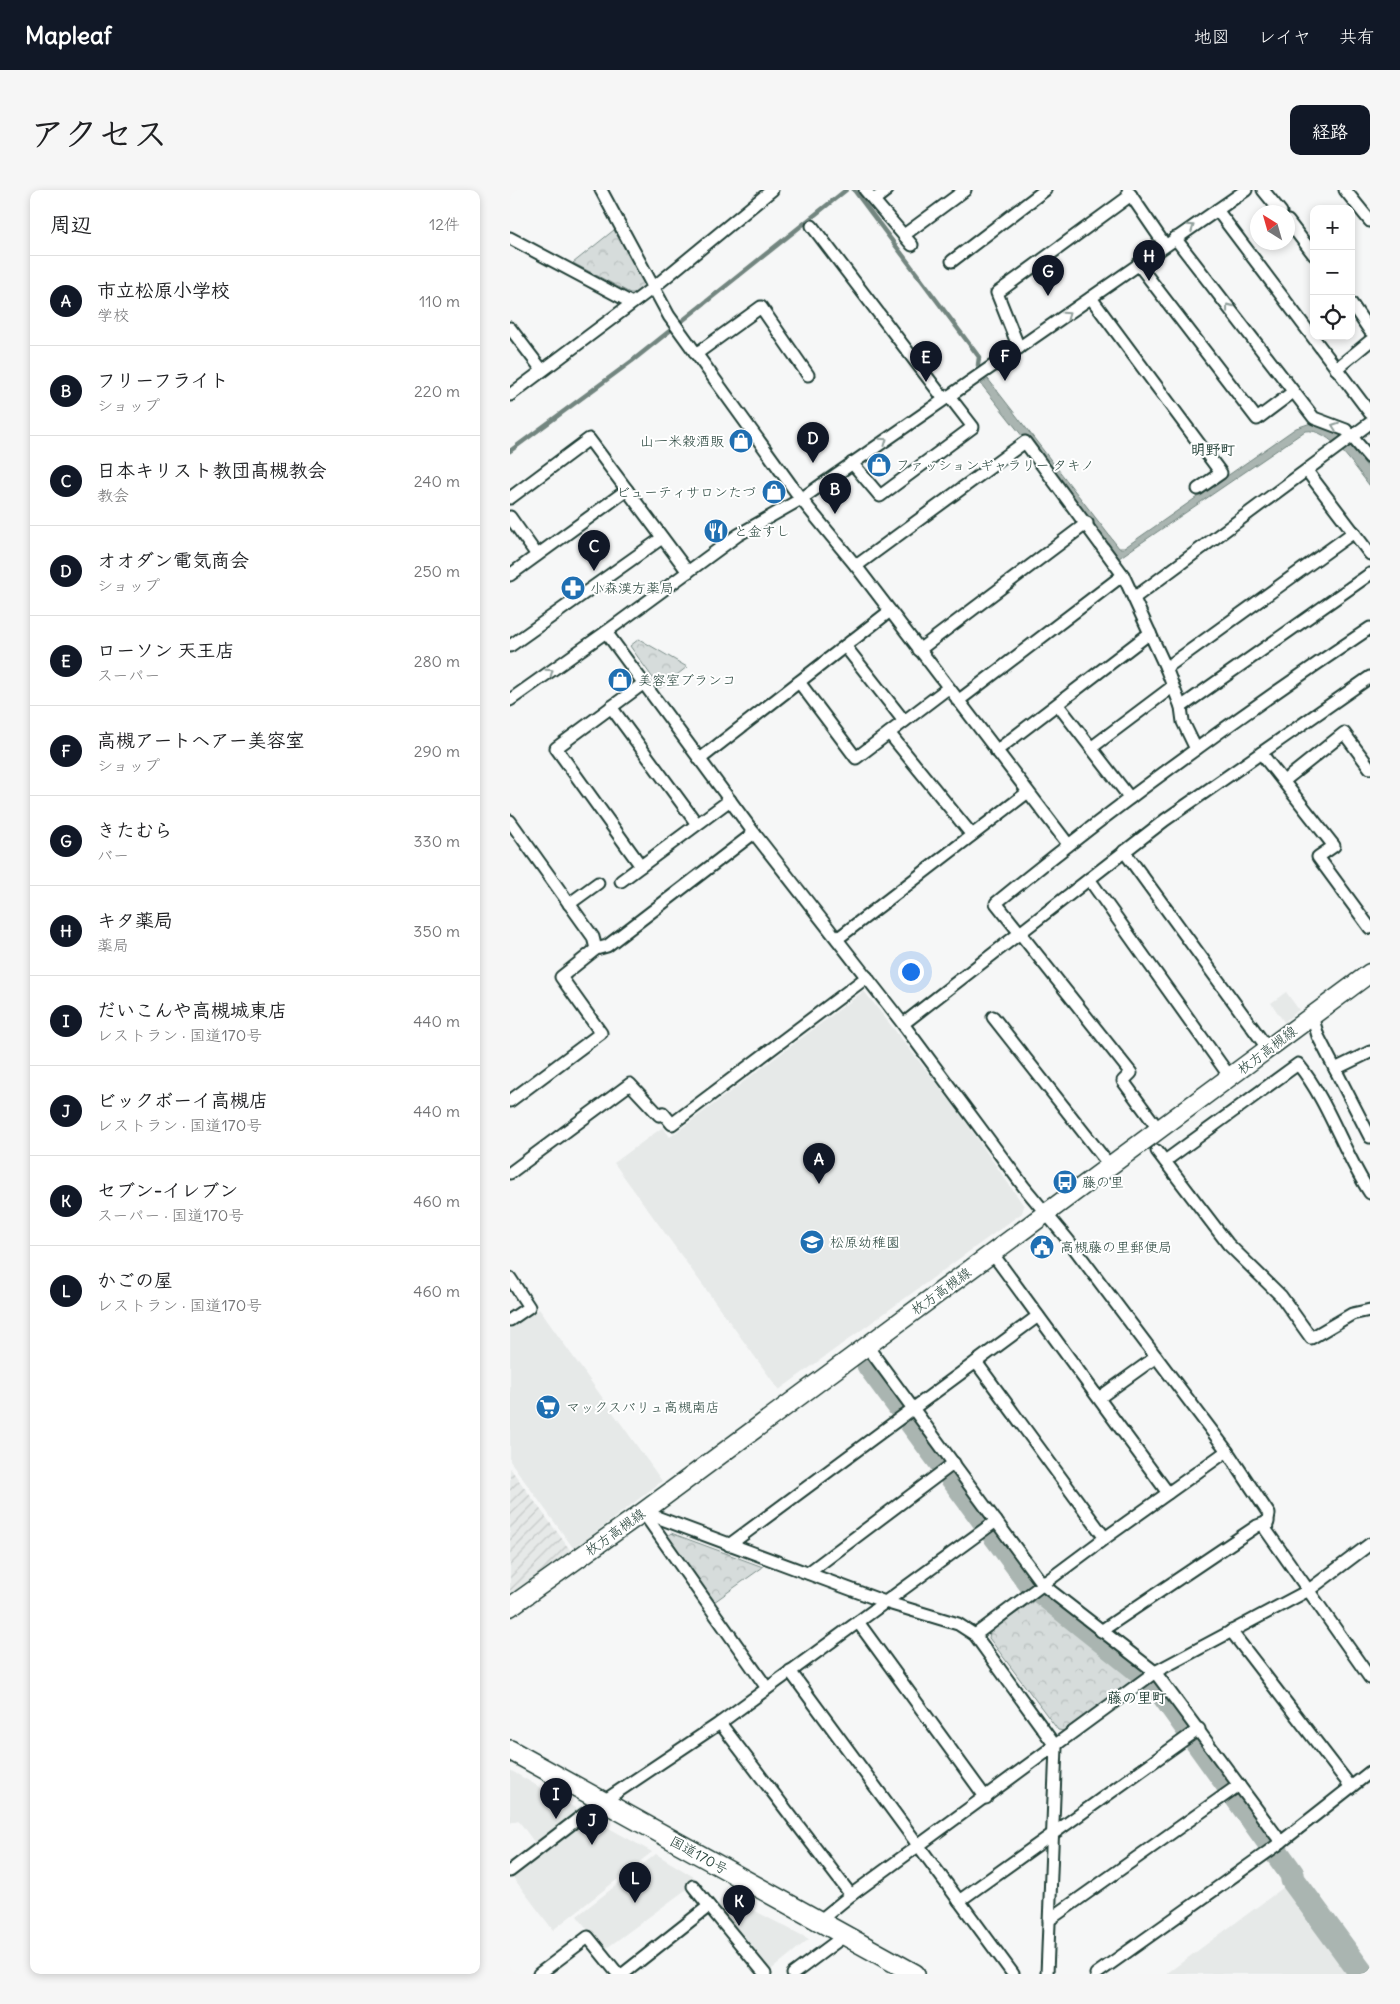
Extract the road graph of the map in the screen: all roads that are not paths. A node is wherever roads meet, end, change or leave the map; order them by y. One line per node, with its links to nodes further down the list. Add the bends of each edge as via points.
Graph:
1 (601, 190): 24 (street)
2 (772, 190): 24 (street)
3 (865, 190): 11 (street)
4 (887, 190): 11 (street)
5 (965, 190): 17 (street)
6 (1046, 190): 22 (street)
7 (1246, 190): 13 (street)
8 (1264, 190): 12 (street)
9 (1345, 190): 14 (street)
10 (1129, 193): 19 (street); 31 (street, via 997,292)
11 (874, 200): 17 (street)
12 (1276, 205)
13 (1217, 210): 19 (street, one-way to 13); 33 (street)
14 (1370, 221)
15 (812, 226): 38 (street)
16 (1295, 230): 21 (street)
17 (904, 235): 20 (street)
18 (510, 238): 26 (street)
19 (1170, 241): 23 (street); 36 (street, one-way to 19)
20 (912, 245)
21 (1310, 250)
22 (952, 261)
23 (1138, 264): 25 (street); 36 (street, via 1257,419)
24 (654, 287): 26 (street); 32 (street, via 669,316)
25 (1091, 298): 31 (street, one-way to 25); 45 (street, via 1221,472)
26 (632, 303): 34 (street)
27 (1355, 309): 29 (street)
28 (510, 328): 34 (street)
29 (1370, 331)
30 (1370, 341): 33 (street)
31 (1019, 348): 38 (street)
32 (696, 354): 35 (street, via 761,307); 48 (street)
33 (1336, 369): 39 (street)
34 (542, 370): 37 (street)
35 (808, 375)
36 (1294, 392): 41 (street, one-way to 36, via 1346,430 1314,418)
37 (510, 395)
38 (947, 397): 43 (street, one-way to 38); 43 (street, via 973,427 880,496)
39 (1370, 413)
40 (1370, 423): 41 (street)
41 (1350, 439): 42 (street); 44 (street)
42 (1370, 458)
43 (852, 463): 48 (street)
44 (1307, 471): 51 (street); 60 (street)
45 (1198, 489)
46 (627, 490): 47 (street, via 589,439); 52 (street); 54 (street)
47 (510, 498)
48 (801, 499): 55 (street); 56 (street, via 738,535)
49 (510, 517): 54 (street)
50 (1088, 523): 55 (street, via 1025,442); 59 (street); 67 (street)
51 (1354, 532): 53 (street); 68 (street)
52 (662, 538): 56 (street); 65 (street)
53 (1370, 554)
54 (537, 555): 58 (street)
55 (856, 566): 61 (street)
56 (688, 572): 63 (street)
57 (1370, 574): 78 (street)
58 (510, 575)
59 (1123, 575): 60 (street); 75 (street)
60 (1134, 598): 64 (street)
61 (890, 611): 66 (street); 67 (street)
62 (1370, 628): 82 (street, via 1247,710)
63 (606, 632): 71 (street); 74 (street, one-way to 63)
64 (1150, 633): 68 (street); 76 (street)
65 (510, 646)
66 (845, 646): 70 (street); 79 (street)
67 (919, 650): 73 (street)
68 (1166, 668): 72 (street)
69 (1370, 677): 84 (street)
70 (799, 682): 80 (street, via 856,758); 85 (street)
71 (644, 683): 77 (street); 85 (street)
72 (1172, 687): 78 (street); 81 (street)
73 (948, 688): 75 (street); 79 (street)
74 (510, 700)
75 (958, 701): 83 (street)
76 (1058, 705): 81 (street); 83 (street)
77 (611, 707): 92 (street); 97 (street, via 556,748)
78 (1181, 707): 82 (street, via 1183,722)
79 (904, 721): 80 (street)
80 (889, 733): 94 (street)
81 (1091, 748): 89 (street)
82 (1196, 749): 89 (street)
83 (996, 751): 88 (street)
84 (1262, 753): 87 (street); 96 (street)
85 (700, 759): 90 (street)
86 (1370, 768): 87 (street, via 1344,733)
87 (1284, 781): 102 (street, via 1334,846 1318,857)
88 (1028, 792): 94 (street); 95 (street)
89 (1130, 798): 95 (street)
90 (730, 800): 92 (street); 93 (street)
91 (510, 821): 101 (street)
92 (697, 824): 97 (street)
93 (754, 833): 104 (street); 105 (street, via 607,946)
94 (972, 835): 104 (street)
95 (1068, 844): 103 (street, via 996,903)
96 (1124, 851): 98 (street); 111 (street)
97 (641, 866): 99 (street)
98 (1089, 879): 103 (street); 114 (street)
99 (621, 881)
100 (598, 883): 101 (street)
101 (569, 904): 105 (street, via 593,937)
102 (1370, 928)
103 (1020, 934): 110 (street); 116 (street, via 1131,1073 1124,1081)
104 (837, 939): 107 (street)
105 (596, 950): 115 (street, via 561,977 601,1033)
106 (1370, 973): 109 (main road, 枚方高槻線)
107 (867, 977): 110 (street); 121 (street, via 672,1124 630,1084)
108 (993, 1016): 120 (street)
109 (1312, 1016): 111 (main road, 枚方高槻線); 113 (street)
110 (903, 1024): 123 (street)
111 (1268, 1049): 114 (main road, 枚方高槻線)
112 (1370, 1052): 113 (street)
113 (1335, 1069): 117 (street)
114 (1230, 1077): 116 (main road, 枚方高槻線)
115 (510, 1101)
116 (1160, 1130): 120 (main road, 枚方高槻線)
117 (1370, 1137)
118 (1157, 1151): 119 (street)
119 (1165, 1161): 122 (street, via 1298,1064 1313,1083 1354,1168); 126 (street, via 1228,1244 1281,1296 1311,1338 1352,1314)
120 (1110, 1166): 123 (main road, 枚方高槻線)
121 (510, 1173)
122 (1370, 1193)
123 (1046, 1213): 124 (main road, 枚方高槻線); 130 (street)
124 (992, 1253): 127 (street); 129 (main road, 枚方高槻線)
125 (510, 1278): 128 (street, via 529,1307)
126 (1370, 1310)
127 (1038, 1316): 131 (street); 132 (street)
128 (510, 1320)
129 (867, 1346): 133 (street); 137 (main road, 枚方高槻線)
130 (1156, 1357): 132 (street); 134 (street)
131 (976, 1362): 133 (street); 140 (street)
132 (1099, 1398): 136 (street)
133 (908, 1413): 135 (street); 142 (street)
134 (1227, 1451): 136 (street); 138 (street, via 1269,1514)
135 (948, 1467): 139 (street); 143 (street)
136 (1168, 1493): 140 (street)
137 (643, 1512): 142 (street); 147 (main road, 枚方高槻線); 155 (street)
138 (1268, 1522): 145 (street, via 1266,1530); 149 (street, via 1257,1526)
139 (991, 1525): 144 (street); 146 (street)
140 (1105, 1538): 144 (street)
141 (1370, 1544): 145 (street)
142 (729, 1545): 143 (street)
143 (808, 1573): 146 (street)
144 (1038, 1589): 149 (street); 151 (street)
145 (1309, 1590): 150 (street); 154 (street)
146 (886, 1602): 148 (street); 151 (street, via 958,1624)
147 (510, 1607)
148 (858, 1622): 152 (street); 163 (street)
149 (1101, 1631): 153 (street)
150 (1231, 1631): 153 (street); 161 (street)
151 (975, 1635): 158 (street)
152 (790, 1671): 155 (street); 167 (street)
153 (1151, 1675): 157 (street); 158 (street)
154 (1370, 1678)
155 (767, 1688): 156 (street)
156 (720, 1723): 164 (street); 170 (street)
157 (1194, 1733): 162 (street); 165 (street)
158 (1056, 1747): 163 (street); 165 (street)
159 (510, 1750): 164 (highway, 国道170号)
160 (1370, 1772): 161 (street)
161 (1351, 1787): 166 (street)
162 (1234, 1789): 166 (street); 173 (street)
163 (986, 1798): 167 (street)
164 (604, 1802): 168 (street); 174 (highway, 国道170号)
165 (1052, 1835): 171 (street); 173 (street)
166 (1275, 1846): 184 (street)
167 (919, 1847): 170 (street); 171 (street)
168 (510, 1871)
169 (693, 1886): 172 (street)
170 (851, 1896): 174 (street)
171 (959, 1901): 182 (street)
172 (709, 1906): 178 (street); 179 (street)
173 (1049, 1920): 183 (street)
174 (818, 1922): 175 (highway, 国道170号)
175 (844, 1936): 180 (street); 181 (highway, 国道170号)
176 (539, 1974): 177 (street, via 588,1937)
177 (618, 1974)
178 (623, 1974)
179 (765, 1974)
180 (793, 1974)
181 (915, 1974)
182 (1013, 1974)
183 (1047, 1974)
184 (1096, 1974)

